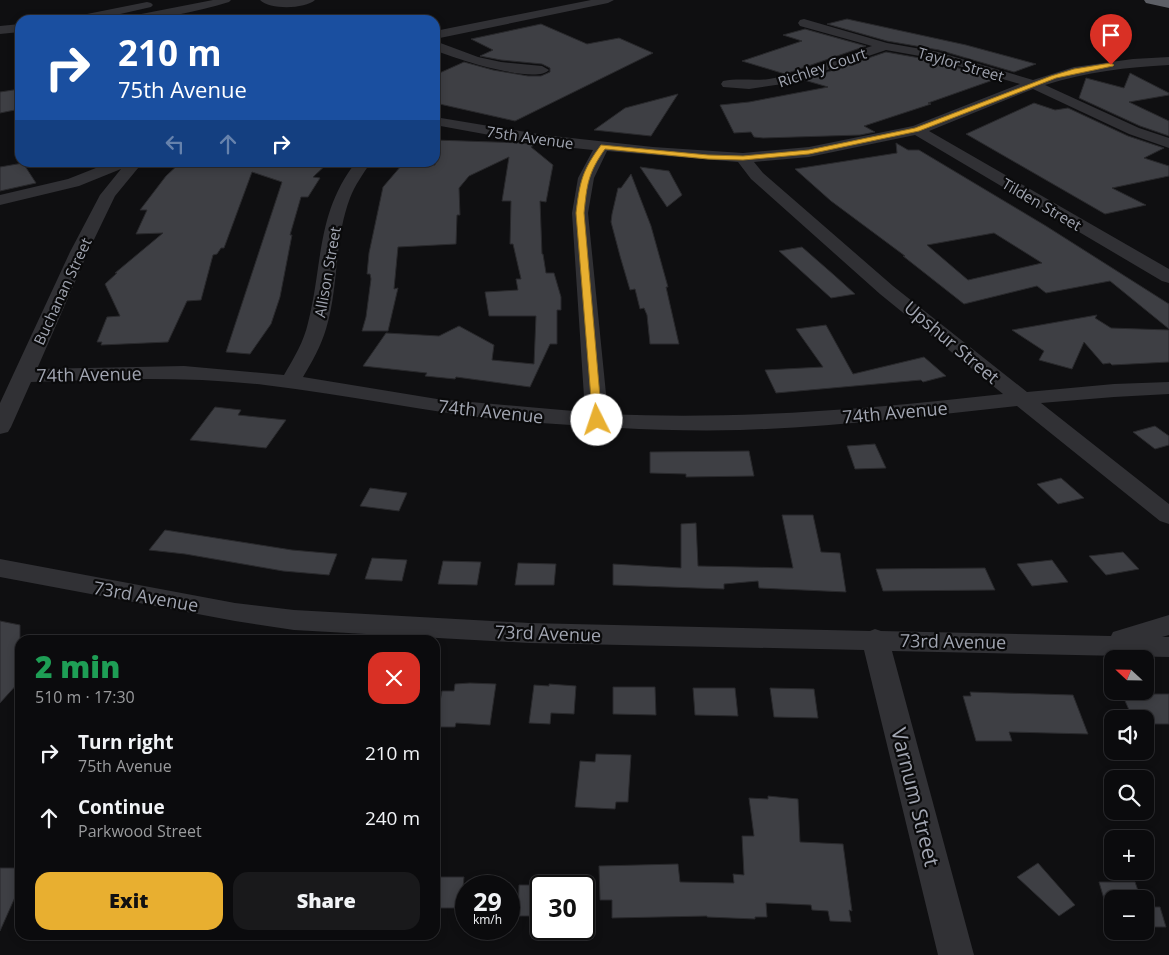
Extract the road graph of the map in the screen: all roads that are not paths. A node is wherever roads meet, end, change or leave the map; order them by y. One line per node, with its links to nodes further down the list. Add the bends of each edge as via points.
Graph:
1 (225, 0): 10 (street)
2 (266, 0): 3 (street, via 284,5)
3 (309, 0)
4 (608, 0): 14 (street)
5 (1150, 0): 8 (highway)
6 (1159, 0): 8 (highway)
7 (161, 2): 9 (street)
8 (1169, 3)
9 (105, 15)
10 (157, 15)
11 (804, 23): 15 (street, Taylor Street)
12 (15, 28): 13 (street)
13 (0, 30)
14 (440, 34)
15 (886, 46): 19 (street, Richley Court, via 791,80 765,85); 20 (street, Taylor Street, via 933,55)
16 (440, 48): 18 (street, via 496,66)
17 (1169, 61): 20 (street, 75th Avenue, via 1092,68)
18 (542, 70)
19 (728, 84)
20 (1033, 84): 22 (street, 75th Avenue); 23 (street, Taylor Street, via 1134,131)
21 (440, 122): 24 (street, 75th Avenue)
22 (917, 130): 25 (street, 75th Avenue, via 809,152); 30 (street, Tilden Street)
23 (1169, 143)
24 (603, 146): 25 (street, 75th Avenue); 37 (street, via 589,166 583,184 580,213)
25 (743, 158): 36 (street, Upshur Street, via 757,176 794,210)
26 (113, 167): 29 (street, via 73,183)
27 (132, 167): 33 (street, Buchanan Street, via 108,195)
28 (360, 167): 34 (street, Allison Street, via 346,188 337,211 318,324 307,354)
29 (0, 200)
30 (1133, 255): 31 (street); 32 (street, Tilden Street)
31 (1169, 256)
32 (1169, 276)
33 (23, 376): 34 (street, 74th Avenue, via 201,373); 38 (street, Buchanan Street)
34 (290, 382): 37 (street, 74th Avenue, via 440,406)
35 (1169, 388): 36 (street, 74th Avenue)
36 (1020, 398): 37 (street, 74th Avenue, via 760,422); 39 (street, Upshur Street)
37 (597, 420)
38 (0, 427)
39 (1169, 516)
40 (0, 568): 42 (street, 73rd Avenue, via 130,594 294,620 529,633)
41 (1169, 626): 43 (street, 73rd Avenue)
42 (875, 639): 43 (street, 73rd Avenue); 45 (street, Varnum Street)
43 (1102, 645): 44 (street, 73rd Avenue)
44 (1169, 647)
45 (956, 955)

